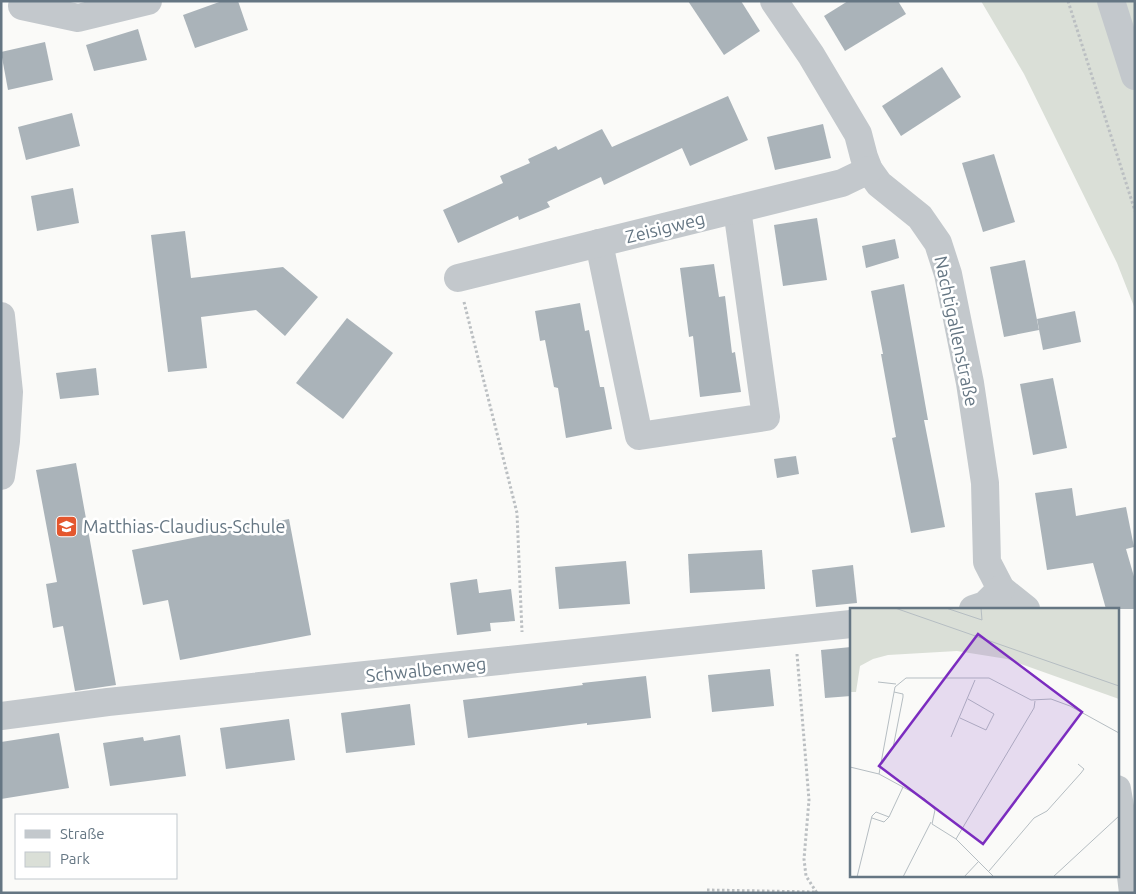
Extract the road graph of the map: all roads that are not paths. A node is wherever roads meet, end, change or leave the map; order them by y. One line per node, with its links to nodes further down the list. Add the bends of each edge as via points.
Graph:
1 (148, 1): 4 (street, via 78,18)
2 (774, 1): 6 (street, Nachtigallenstraße, via 858,134)
3 (1111, 1): 5 (street)
4 (17, 7)
5 (1135, 76)
6 (870, 170): 7 (street, Zeisigweg, via 842,183); 12 (street, Nachtigallenstraße, via 879,184 920,217 938,243 948,274 970,383 985,483 988,562)
7 (737, 209): 8 (street, Zeisigweg); 8 (street, via 766,417 639,436)
8 (599, 243): 9 (street, Zeisigweg)
9 (458, 278)
10 (1, 316): 11 (street, via 9,392)
11 (1, 476)
12 (1001, 589): 13 (street, via 985,605); 14 (street, Nachtigallenstraße)
13 (976, 608)
14 (1025, 608)
15 (850, 624): 16 (street, Schwalbenweg)
16 (1, 716)
17 (1118, 795): 18 (street)
18 (1133, 893)

